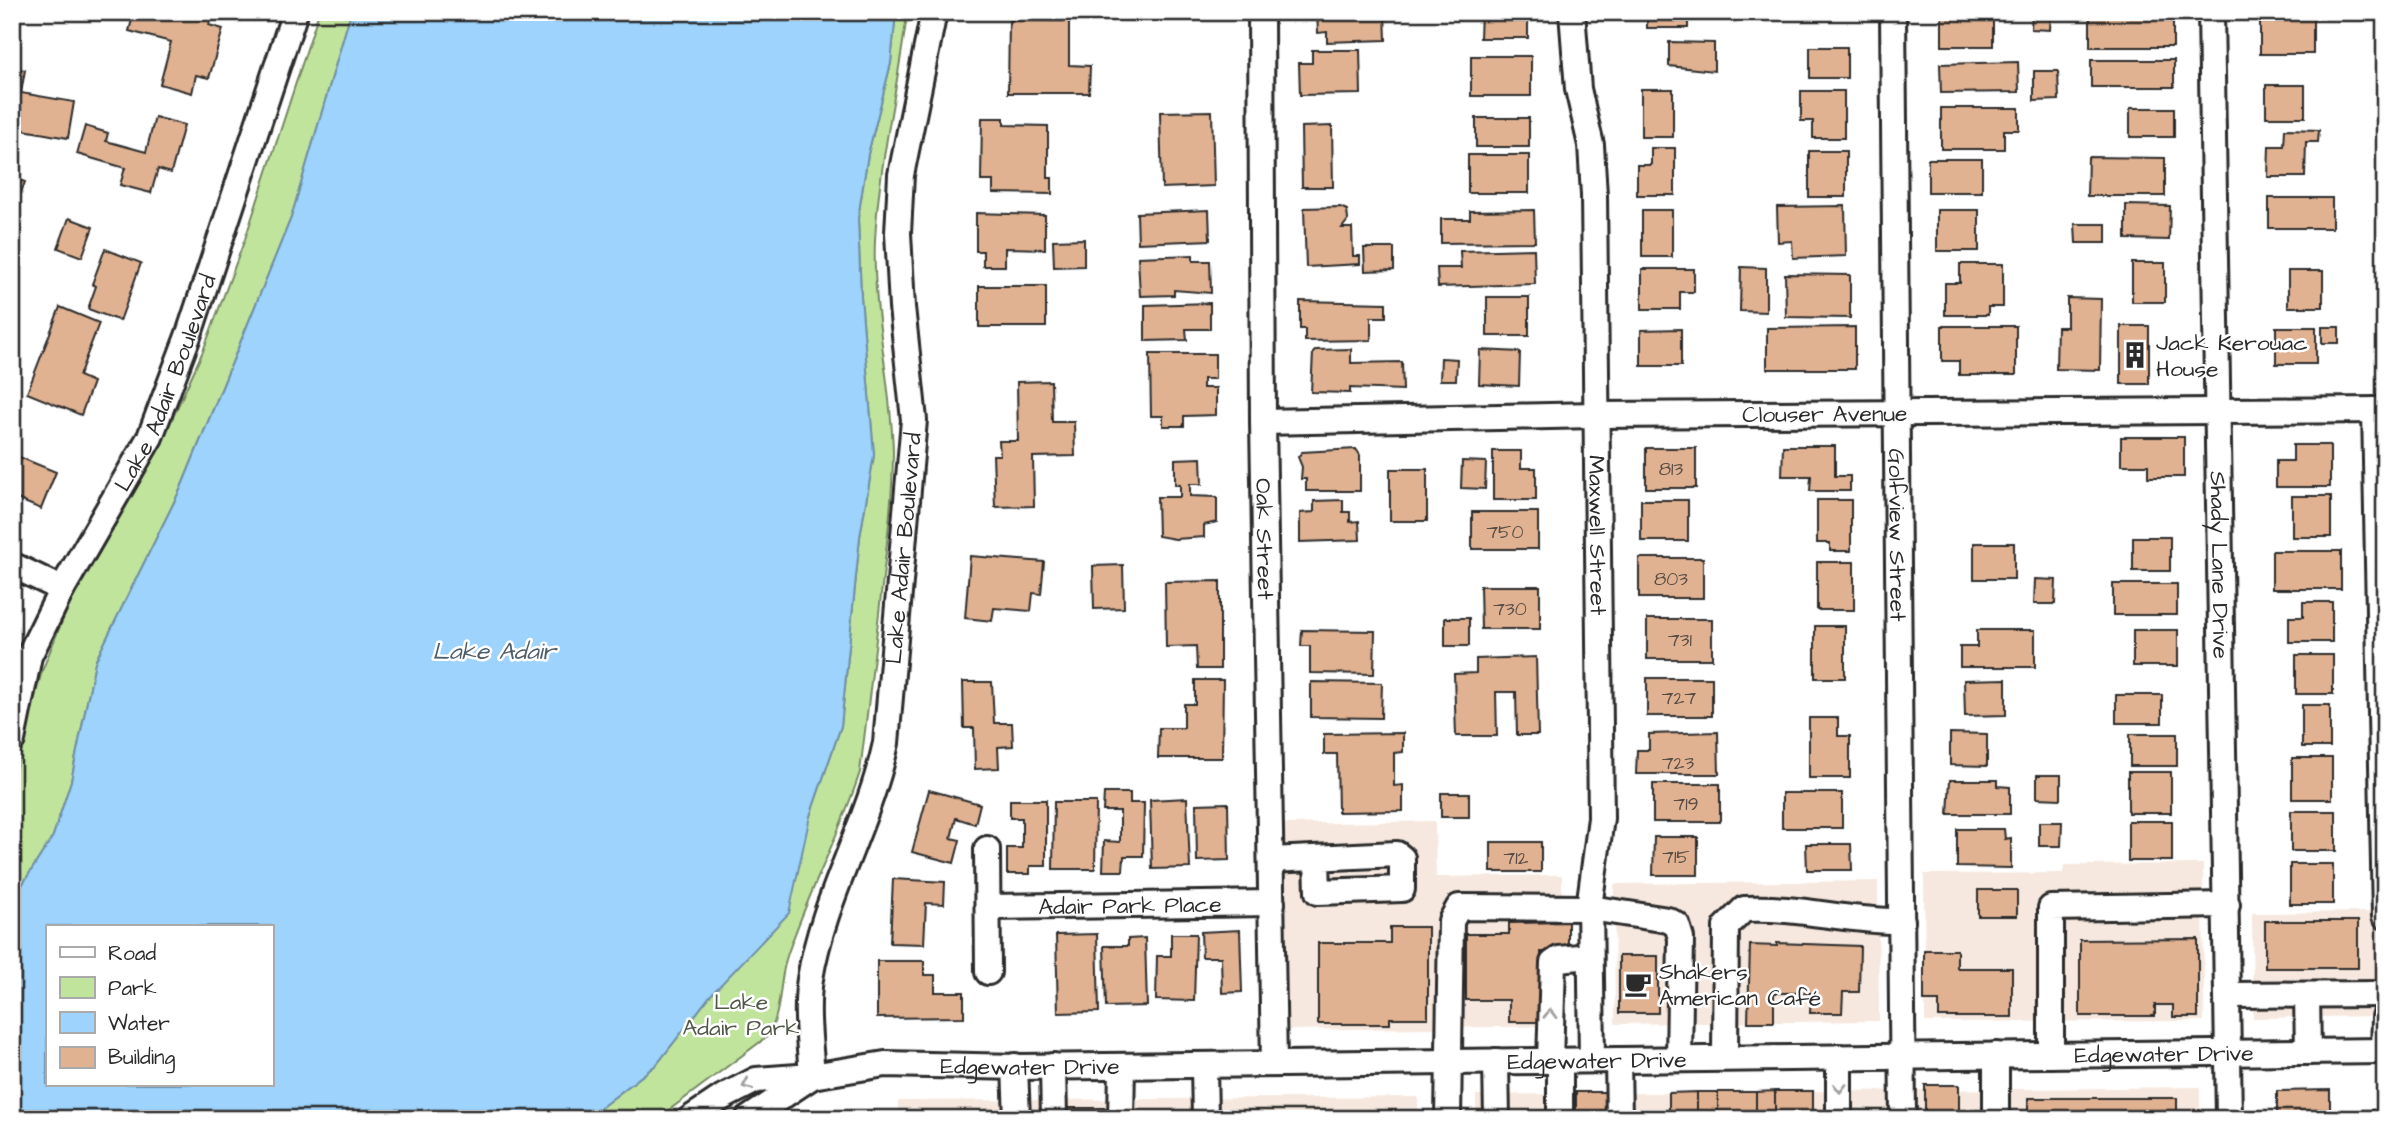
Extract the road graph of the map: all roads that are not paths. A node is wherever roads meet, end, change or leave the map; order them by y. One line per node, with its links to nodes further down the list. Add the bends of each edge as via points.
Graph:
1 (295, 12): 13 (street, Lake Adair Boulevard, via 190,331 150,436)
2 (934, 12): 49 (street, Lake Adair Boulevard, via 901,175 901,295 914,420 886,743 877,785 824,918 813,967 808,1008)
3 (1261, 12): 11 (street, Oak Street)
4 (1572, 12): 9 (street, Maxwell Street, via 1577,89 1591,145)
5 (1893, 12): 10 (street, Golfview Street)
6 (2211, 12): 8 (street, Shady Lane Drive)
7 (2380, 410): 8 (street, Clouser Avenue); 22 (street)
8 (2220, 413): 10 (street, Clouser Avenue); 19 (street, Shady Lane Drive)
9 (1595, 415): 10 (street, Clouser Avenue); 11 (street, Clouser Avenue); 21 (street, Maxwell Street, via 1601,818)
10 (1897, 415): 23 (street, Golfview Street)
11 (1263, 422): 17 (street, Oak Street)
12 (12, 565): 13 (street)
13 (62, 589): 14 (street, Lake Adair Boulevard, via 29,656)
14 (12, 740)
15 (987, 849): 20 (street)
16 (1317, 859): 17 (street)
17 (1271, 860): 18 (street, Oak Street)
18 (1272, 903): 20 (street, Adair Park Place); 44 (street, Oak Street)
19 (2227, 905): 27 (street, Shady Lane Drive); 34 (street, via 2051,908)
20 (988, 907): 25 (street)
21 (1590, 908): 24 (street, Maxwell Street); 38 (street, via 1677,925 1681,937); 43 (street, via 1465,907 1456,911 1451,921)
22 (2385, 916)
23 (1902, 921): 35 (street, Golfview Street); 37 (street, via 1866,922 1776,907 1744,909 1726,927)
24 (1591, 956): 39 (street, one-way to 24, via 1551,968 1559,959); 40 (street, Maxwell Street)
25 (988, 972)
26 (2385, 994): 28 (street)
27 (2228, 996): 28 (street); 31 (street, Shady Lane Drive)
28 (2307, 996): 32 (street)
29 (2385, 1017): 30 (street)
30 (2384, 1051): 32 (street, Edgewater Drive)
31 (2229, 1052): 32 (street, Edgewater Drive); 34 (street, Edgewater Drive); 64 (street, Shady Lane Drive)
32 (2308, 1052)
33 (1996, 1055): 34 (street, Edgewater Drive); 35 (street, Edgewater Drive); 63 (street)
34 (2051, 1055)
35 (1905, 1056): 36 (street, Edgewater Drive); 62 (street, Golfview Street)
36 (1839, 1057): 37 (street, Edgewater Drive); 61 (street, one-way to 61)
37 (1725, 1058): 38 (street, Edgewater Drive)
38 (1679, 1059): 41 (street, Edgewater Drive)
39 (1555, 1060): 40 (street, Edgewater Drive); 42 (street, Edgewater Drive); 59 (street)
40 (1592, 1060): 41 (street, Edgewater Drive)
41 (1618, 1060): 60 (street)
42 (1496, 1061): 43 (street, Edgewater Drive); 58 (street)
43 (1448, 1062): 44 (street, Edgewater Drive); 57 (street)
44 (1274, 1064): 45 (street, Edgewater Drive)
45 (1204, 1065): 48 (street, Edgewater Drive); 56 (street)
46 (1015, 1066): 47 (street, Edgewater Drive); 49 (street, Edgewater Drive, via 885,1064); 52 (street)
47 (1053, 1066): 48 (street, Edgewater Drive); 53 (street)
48 (1116, 1066): 54 (street); 55 (street)
49 (812, 1076): 50 (street, Edgewater Drive, one-way to 50, via 756,1080); 51 (street, Edgewater Drive)
50 (690, 1119)
51 (748, 1119)
52 (1017, 1119)
53 (1054, 1119)
54 (1111, 1119)
55 (1121, 1119)
56 (1205, 1119)
57 (1448, 1119)
58 (1497, 1119)
59 (1560, 1119)
60 (1619, 1119)
61 (1839, 1119)
62 (1903, 1119)
63 (1996, 1119)
64 (2229, 1119)

